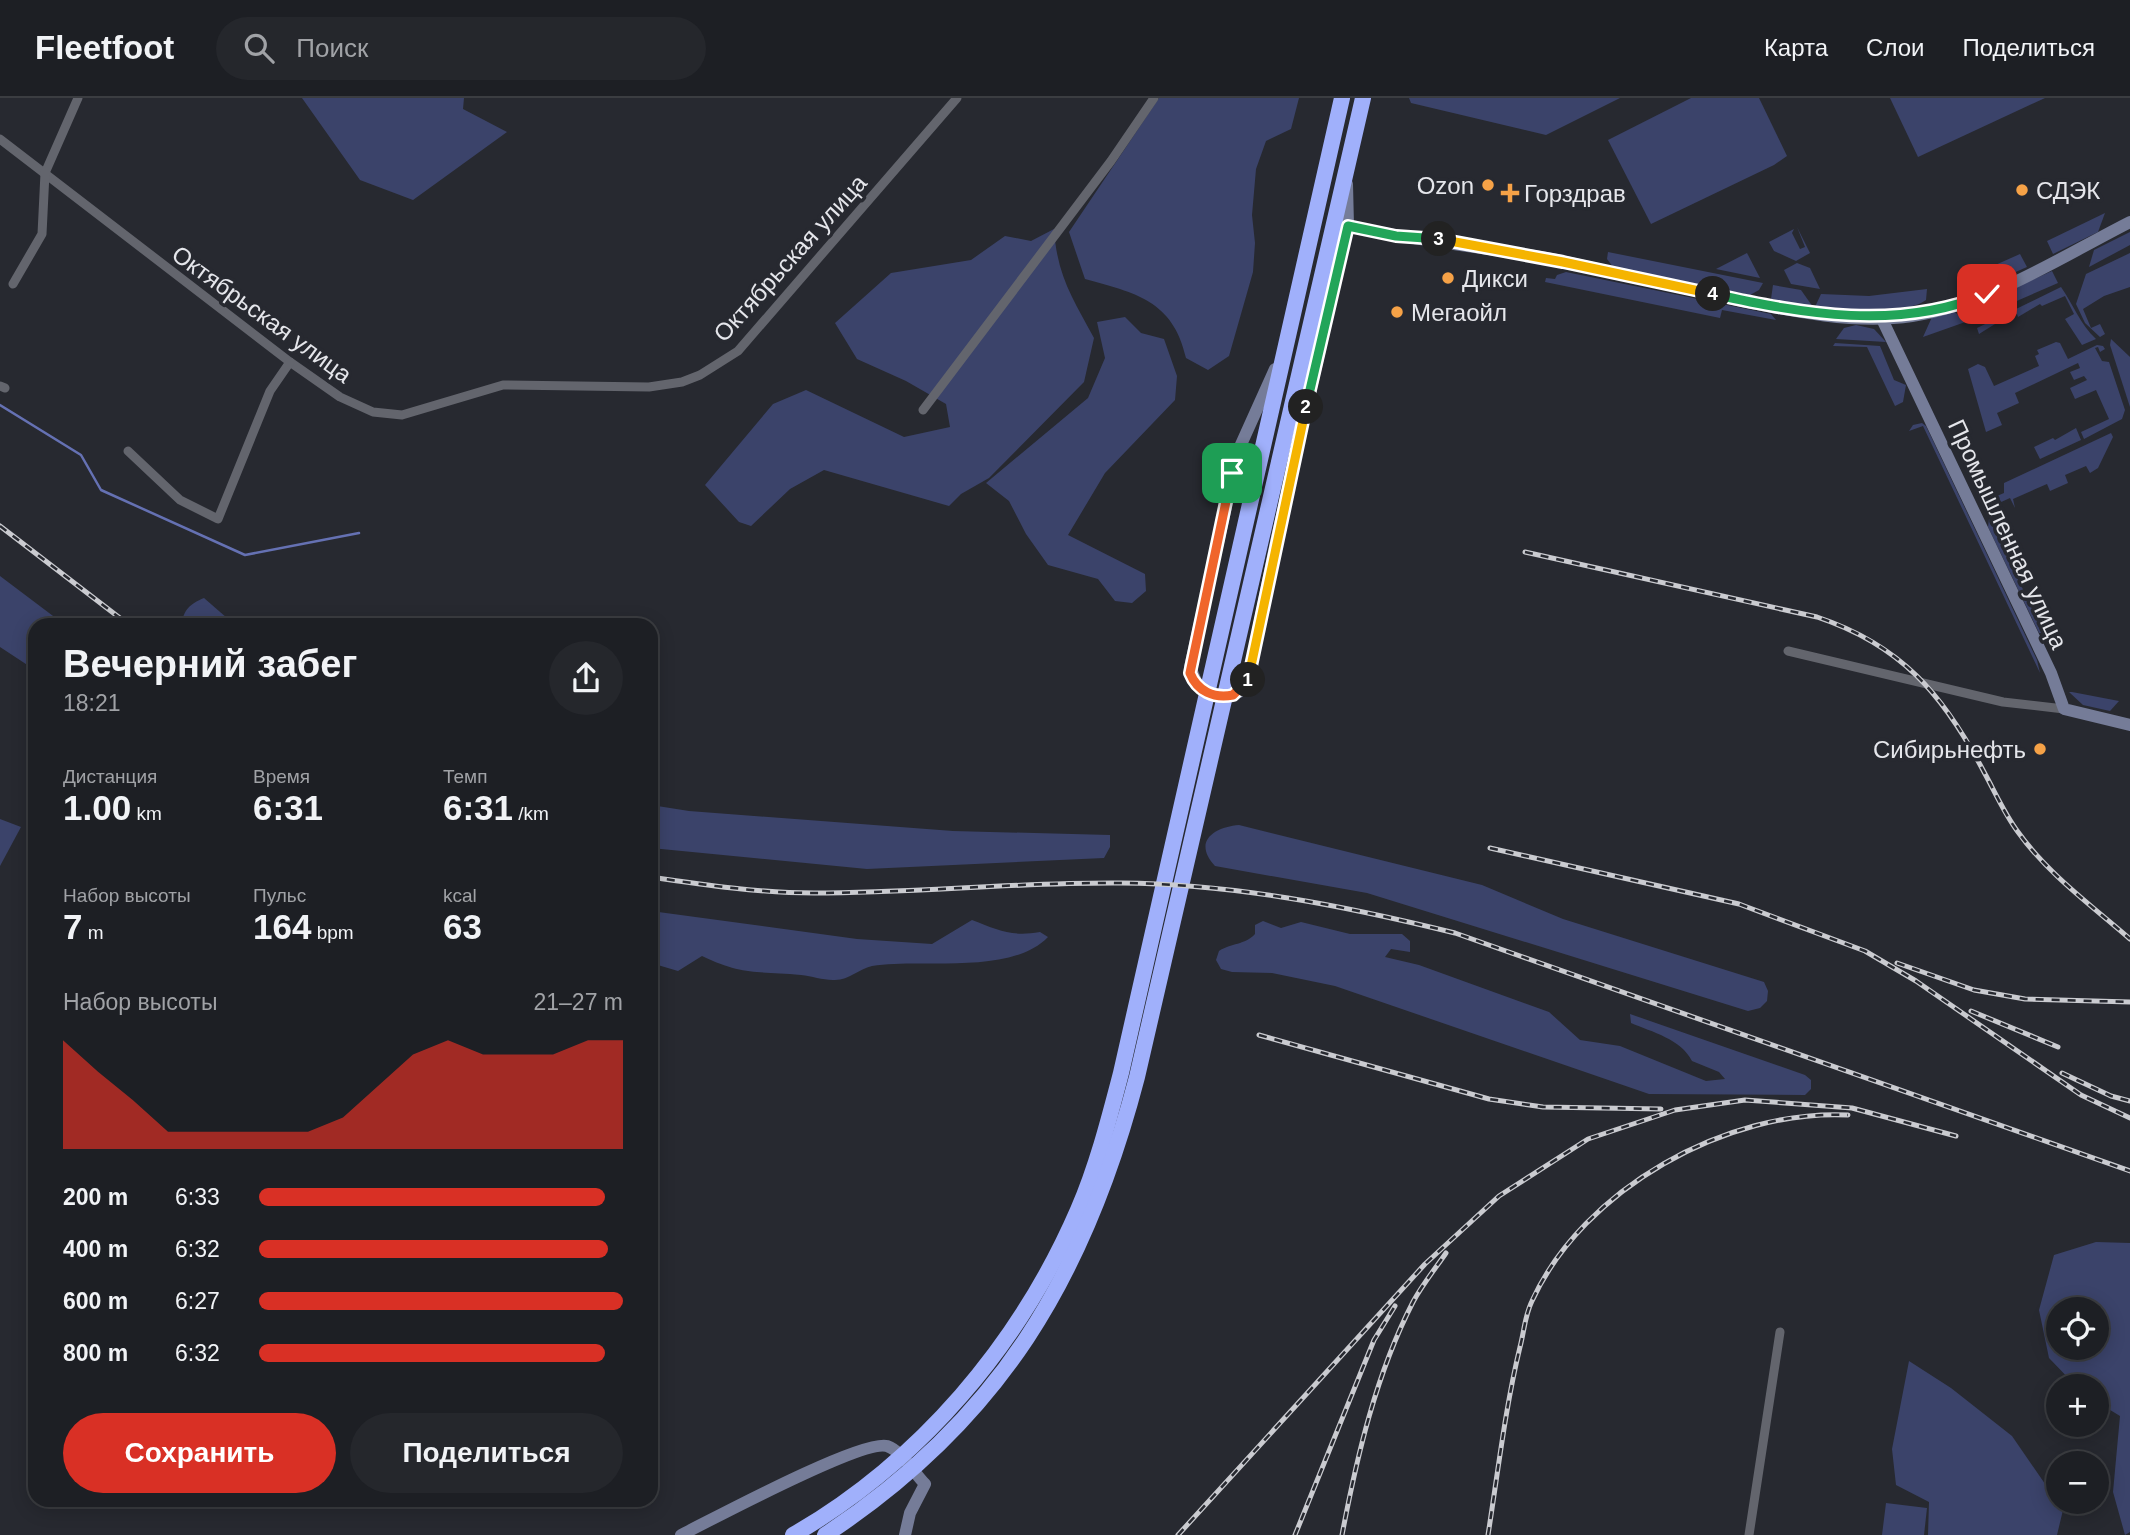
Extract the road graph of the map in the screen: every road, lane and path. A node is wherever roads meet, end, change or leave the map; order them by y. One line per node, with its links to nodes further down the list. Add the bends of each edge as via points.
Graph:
1 (78, 98): 8 (street)
2 (957, 98): 14 (street, Октябрьская улица, via 738,351 700,375 649,387 503,385 402,415 373,412 340,397)
3 (1154, 98): 16 (street, via 1111,162)
4 (1342, 98): 12 (highway)
5 (1363, 99): 7 (highway)
6 (0, 139): 8 (street, Октябрьская улица)
7 (1347, 163): 10 (street); 17 (highway)
8 (45, 173): 11 (street, via 42,234); 14 (street, Октябрьская улица)
9 (2130, 222): 13 (street, via 1965,303 1911,316)
10 (1348, 226): 13 (street, via 1563,262 1812,313); 15 (street)
11 (13, 284)
12 (1296, 307): 15 (street, via 1232,473 1191,667 1193,680 1210,694 1233,695 1247,682); 19 (highway)
13 (1881, 317): 21 (street, Промышленная улица)
14 (290, 362): 18 (street, via 270,391 218,519 180,500)
15 (1313, 379): 17 (street)
16 (923, 410)
17 (1282, 441): 19 (highway)
18 (128, 451)
19 (1250, 547): 25 (highway, via 1121,1073 1078,1209 1038,1290 985,1368 915,1444); 26 (highway, via 1137,1077 1094,1216 1058,1288 998,1378 926,1456)
20 (1788, 650): 21 (street, via 2003,702)
21 (2064, 709): 22 (street)
22 (2130, 725)
23 (1780, 1332): 28 (street)
24 (681, 1535): 27 (street, via 843,1457 879,1445 892,1449 925,1484)
25 (793, 1535)
26 (825, 1535)
27 (905, 1535)
28 (1749, 1535)

